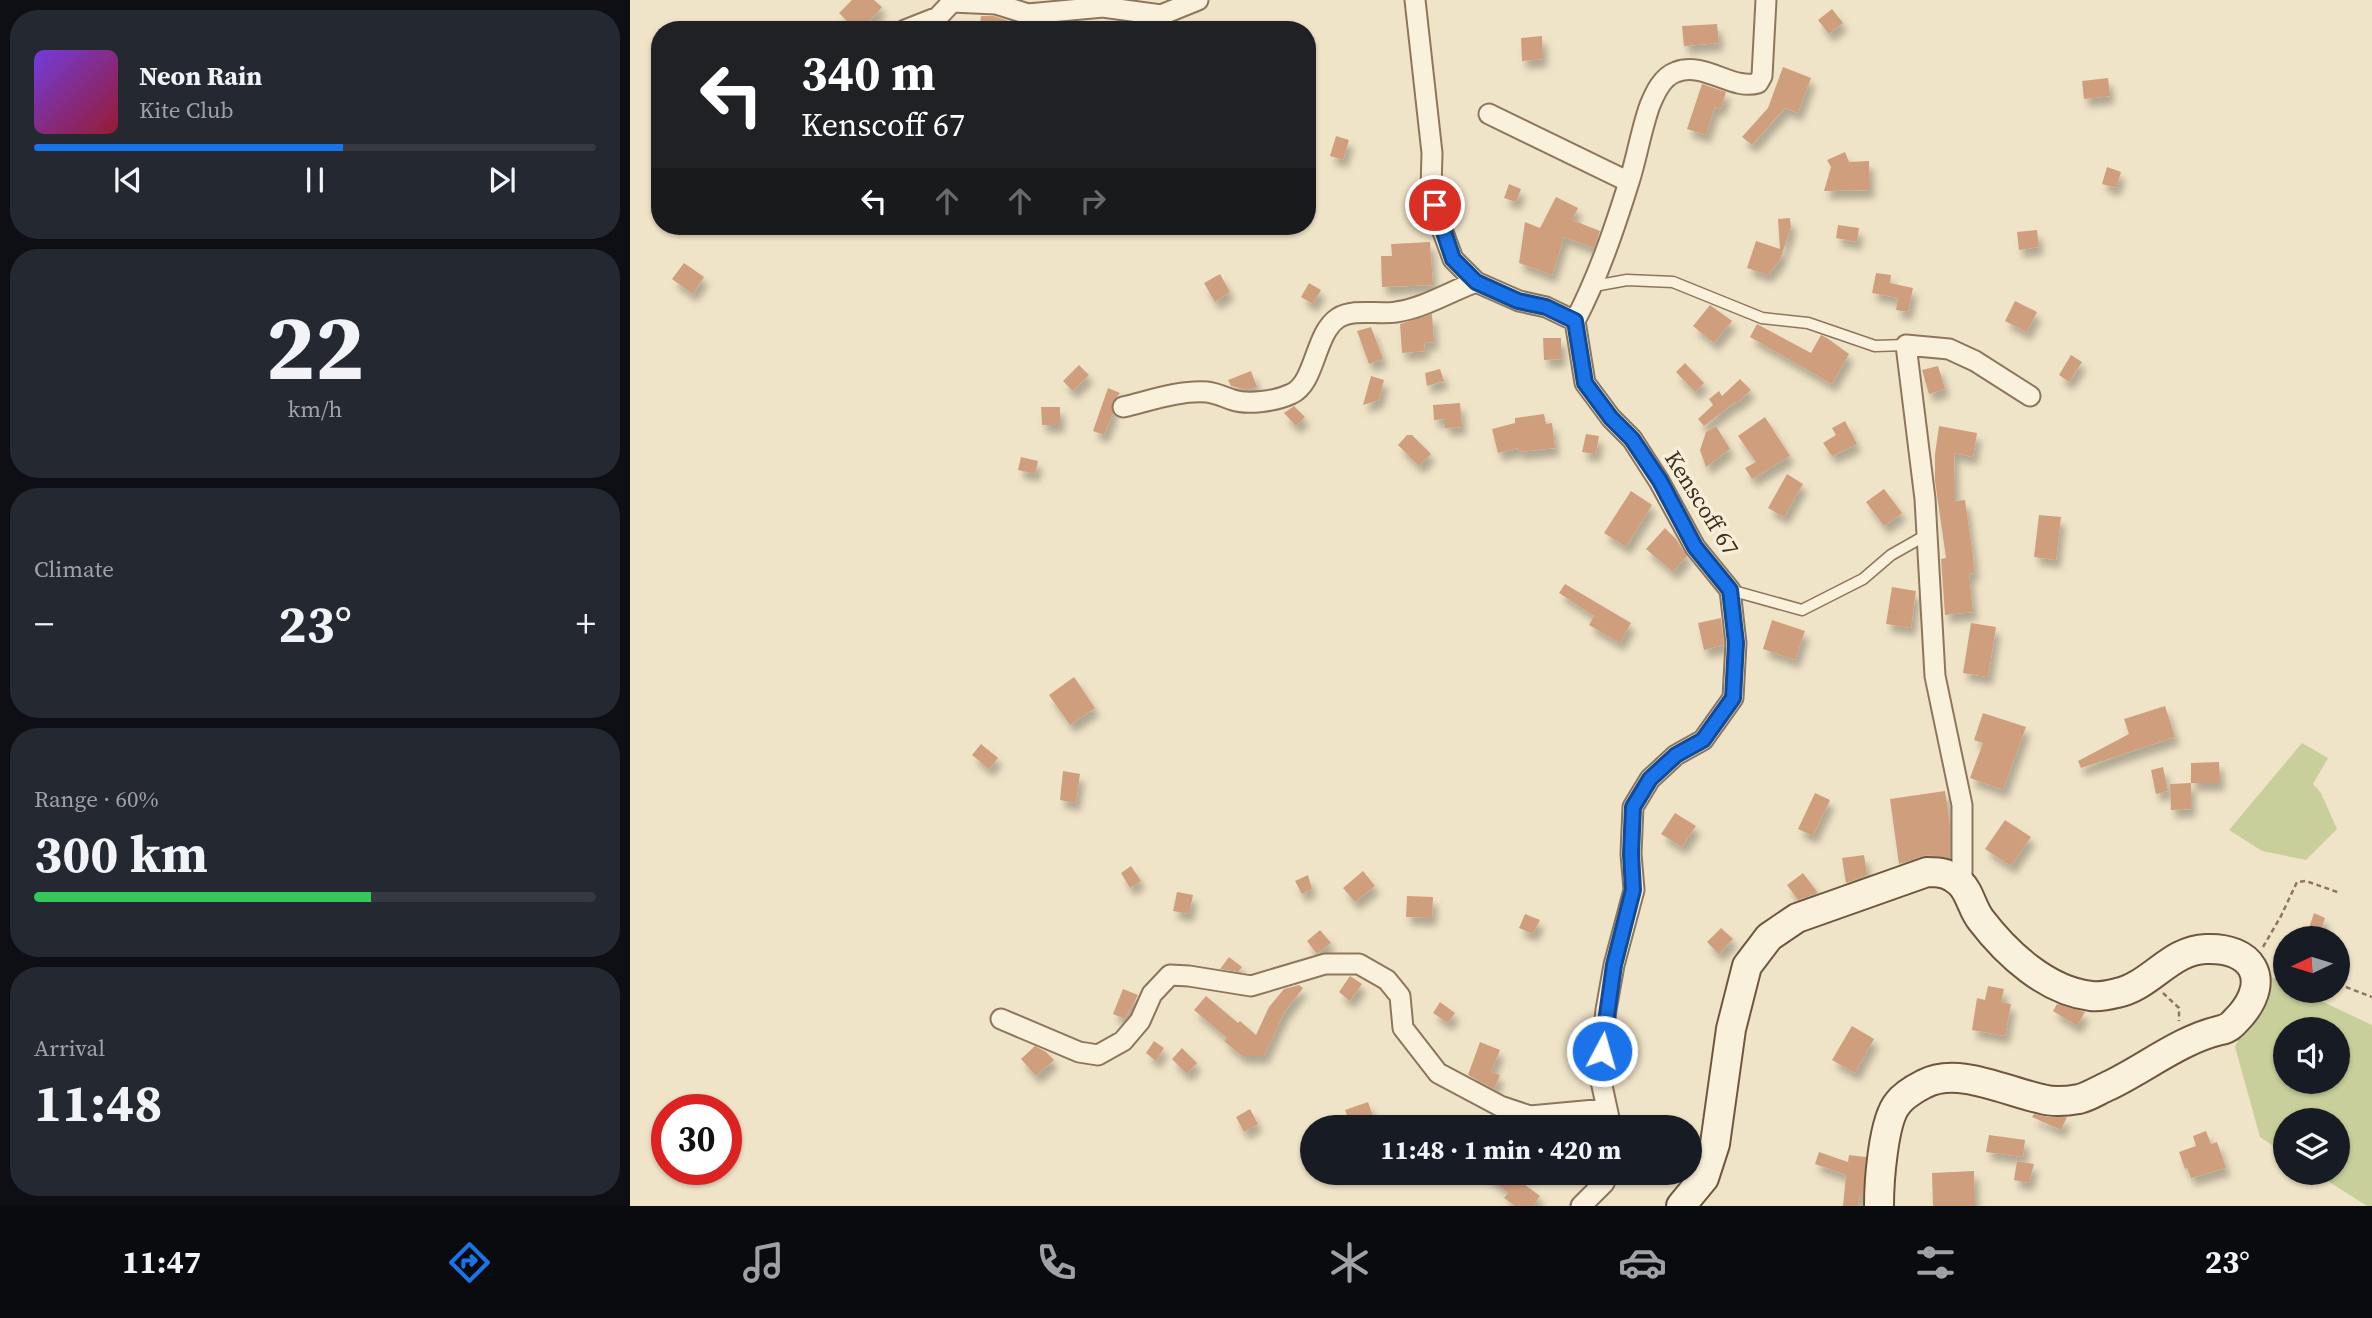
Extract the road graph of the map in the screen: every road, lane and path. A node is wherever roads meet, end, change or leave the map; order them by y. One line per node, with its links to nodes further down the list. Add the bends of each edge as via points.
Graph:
1 (1198, 0): 4 (street, via 1161,15 1103,7 1028,14 996,4 952,2)
2 (1415, 0): 7 (street, via 1432,189 1453,259)
3 (1766, 0): 6 (street, via 1761,80 1750,85 1704,71 1673,73 1661,84 1650,106)
4 (926, 21)
5 (1489, 114): 6 (street)
6 (1629, 182): 8 (street)
7 (1476, 282): 9 (street); 12 (street, via 1415,309 1339,317 1327,329 1304,382 1284,397 1246,402 1207,392 1184,393)
8 (1594, 286): 9 (street); 10 (lane, via 1627,279 1674,282 1762,318 1808,323 1875,346)
9 (1575, 321): 14 (street, Kenscoff 67, via 1585,383 1632,439 1695,547)
10 (1906, 345): 11 (street, via 1949,349 1975,360); 13 (street)
11 (2030, 396)
12 (1123, 407)
13 (1928, 534): 14 (lane, via 1891,555 1863,579 1802,610); 15 (street, via 1936,676 1962,805)
14 (1730, 590): 25 (street, Kenscoff 67, via 1736,643 1733,698 1703,740 1676,755 1650,779 1633,807 1633,890 1614,965 1599,1072)
15 (1962, 884): 19 (main road, via 1979,918 2008,951 2051,983 2094,997 2121,993); 28 (main road, via 1946,873 1927,872 1797,918 1769,937 1747,966 1731,1029 1715,1144 1704,1178)
16 (2340, 893): 17 (path, via 2297,882)
17 (2252, 965): 18 (path); 19 (main road, via 2233,951 2204,948 2178,956); 23 (main road, via 2257,977 2251,1003 2229,1028)
18 (2273, 969)
19 (2147, 979): 23 (path, via 2179,1009)
20 (2350, 989): 21 (path)
21 (2372, 997)
22 (1001, 1018): 24 (street, via 1079,1052 1098,1055 1123,1041 1140,1021 1152,994 1170,975 1251,986 1325,964 1359,964 1387,980 1400,996 1403,1028 1438,1073)
23 (2181, 1044): 29 (main road, via 2080,1098 2044,1100 1967,1080 1940,1078 1923,1084 1897,1103 1881,1162)
24 (1527, 1115)
25 (1607, 1115)
26 (1602, 1185): 27 (street)
27 (1581, 1206)
28 (1681, 1206)
29 (1879, 1206)

